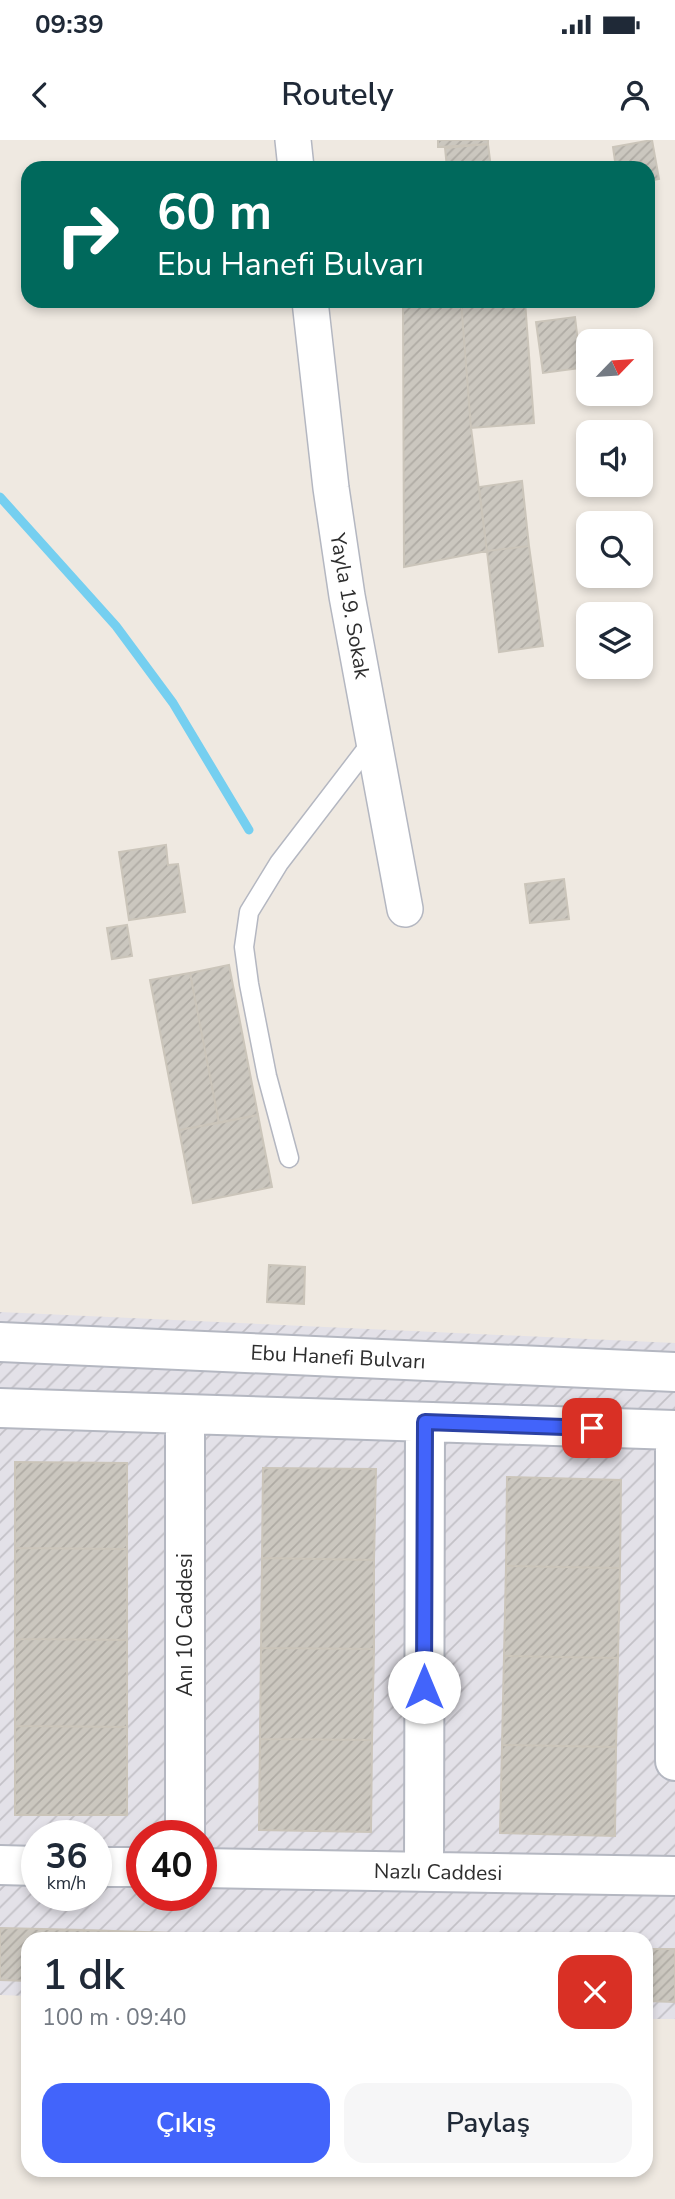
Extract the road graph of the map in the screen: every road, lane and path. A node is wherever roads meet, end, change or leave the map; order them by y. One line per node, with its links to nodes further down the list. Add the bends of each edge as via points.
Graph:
1 (293, 140): 2 (street)
2 (295, 161)
3 (311, 308): 4 (street, Yayla 19. Sokak, via 331,488)
4 (374, 739): 5 (street, Yayla 19. Sokak); 6 (lane, via 279,863 249,912 244,947 249,984)
5 (405, 909)
6 (289, 1158)
7 (0, 1342): 8 (street, Ebu Hanefi Bulvarı)
8 (675, 1372)
9 (0, 1408): 10 (street)
10 (185, 1414): 11 (street); 14 (street, Anı 10 Caddesi)
11 (425, 1422): 12 (street); 18 (street)
12 (675, 1430): 13 (street)
13 (675, 1761)
14 (185, 1820)
15 (0, 1865): 16 (street)
16 (21, 1866)
17 (217, 1868): 18 (street, Nazlı Caddesi)
18 (424, 1872): 19 (street, Nazlı Caddesi)
19 (675, 1876)

